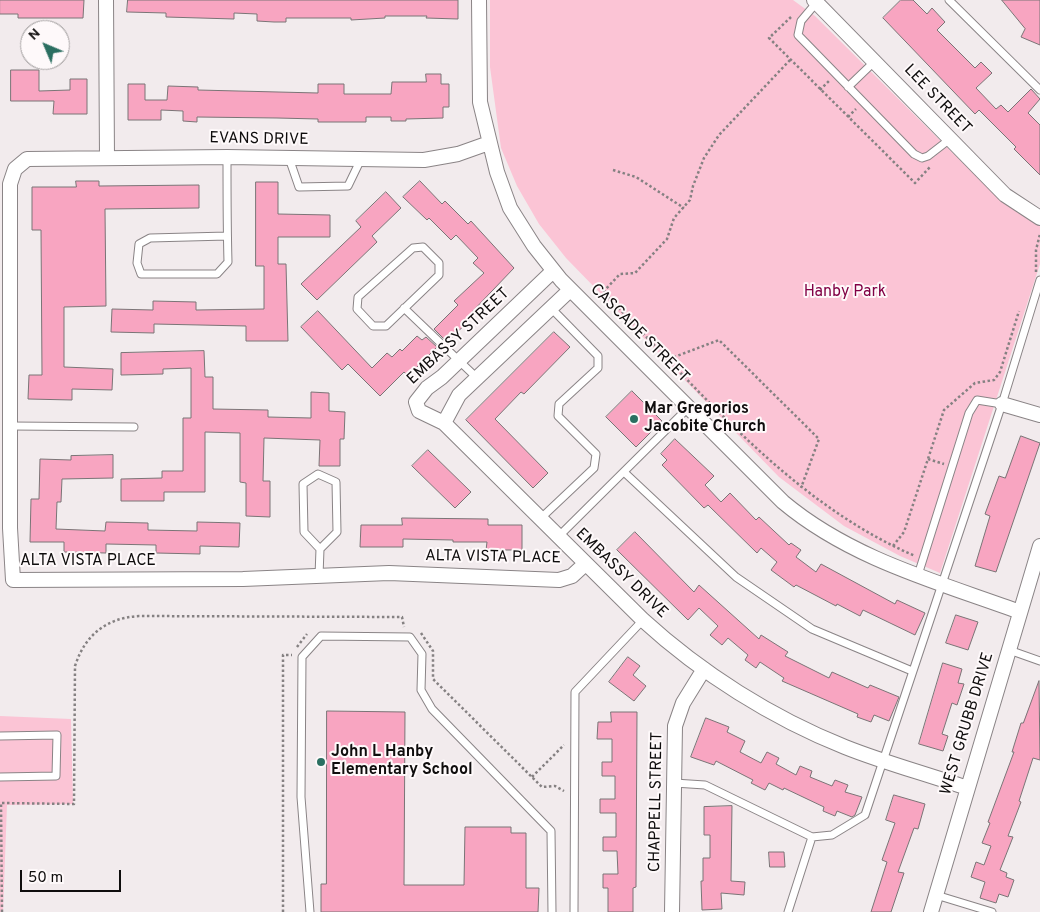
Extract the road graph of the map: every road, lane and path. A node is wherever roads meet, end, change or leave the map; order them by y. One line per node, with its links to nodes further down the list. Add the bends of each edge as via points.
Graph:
1 (106, 0): 11 (street)
2 (479, 0): 10 (street, CASCADE STREET, via 480,102)
3 (949, 0): 8 (lane)
4 (816, 1): 6 (street, LEE STREET); 7 (lane, via 801,21 798,35)
5 (790, 60): 17 (path, via 719,135 704,158 690,200)
6 (875, 61): 7 (lane); 9 (street, LEE STREET)
7 (848, 88): 9 (lane, via 914,154 922,158)
8 (1040, 90)
9 (950, 138): 18 (street, LEE STREET, via 1006,195)
10 (489, 143): 15 (street, EVANS DRIVE, via 458,154 424,160); 20 (street, CASCADE STREET, via 510,208)
11 (107, 157): 12 (street, EVANS DRIVE); 14 (street, EVANS DRIVE)
12 (227, 157): 13 (street, EVANS DRIVE); 19 (lane)
13 (289, 157): 15 (street, EVANS DRIVE); 15 (lane, via 299,187 348,186)
14 (26, 159): 32 (street, ALTA VISTA PLACE, via 15,170 10,184)
15 (361, 159)
16 (613, 170): 17 (path, via 636,178)
17 (684, 208): 25 (path, via 674,218 667,239 657,251 635,273 620,274 603,292)
18 (1040, 218)
19 (227, 236): 19 (lane, via 228,262 217,274 141,274 139,244 150,238)
20 (554, 271): 22 (street, CASCADE STREET); 26 (street, EMBASSY STREET)
21 (1040, 280): 28 (lane)
22 (570, 290): 24 (street); 29 (street, CASCADE STREET)
23 (404, 308): 23 (lane, via 386,326 373,326 357,309 358,297 413,248 423,248 439,263 438,275); 26 (lane)
24 (551, 308): 27 (street); 38 (lane, via 598,356 598,368 559,404 558,416 596,454 594,468)
25 (668, 359): 37 (path); 37 (path, via 718,340 819,439)
26 (459, 361): 27 (lane); 31 (street, EMBASSY STREET, via 427,388 416,402 420,411)
27 (477, 378): 31 (street, via 459,396)
28 (1002, 404): 30 (street); 35 (lane, via 977,400); 46 (lane)
29 (688, 408): 36 (lane); 44 (street, CASCADE STREET, via 783,502 810,524 874,559)
30 (1040, 415)
31 (444, 423): 38 (street, EMBASSY DRIVE)
32 (11, 426): 33 (lane); 45 (street, ALTA VISTA PLACE, via 13,580)
33 (134, 427)
34 (928, 459): 35 (path)
35 (952, 466): 42 (lane)
36 (624, 472): 39 (lane); 57 (lane, via 736,577 812,629)
37 (801, 488): 42 (path, via 858,528)
38 (540, 518): 39 (street, EMBASSY DRIVE)
39 (558, 537): 43 (street, EMBASSY DRIVE)
40 (1040, 546): 47 (street, WEST GRUBB DRIVE)
41 (320, 549): 41 (lane, via 304,532 303,484 318,474 336,482 337,532); 45 (lane)
42 (923, 560): 44 (lane)
43 (585, 564): 45 (street, ALTA VISTA PLACE, via 572,576 559,580 389,573); 49 (street, EMBASSY DRIVE)
44 (918, 575): 46 (street, CASCADE STREET)
45 (319, 576)
46 (940, 583): 47 (street, CASCADE STREET); 57 (lane)
47 (1020, 612): 54 (street, WEST GRUBB DRIVE)
48 (326, 616): 50 (path); 51 (path, via 402,616 403,626); 64 (path, via 139,616 106,624 89,638 75,666 74,804)
49 (644, 620): 56 (street, EMBASSY DRIVE); 71 (lane, via 575,692)
50 (325, 622)
51 (410, 628)
52 (417, 631): 63 (path, via 434,651 433,679 542,787 565,791)
53 (310, 632): 68 (path, via 300,640 293,655 283,655)
54 (1009, 650): 55 (lane); 62 (street, WEST GRUBB DRIVE)
55 (1040, 661)
56 (704, 670): 59 (street, EMBASSY DRIVE, via 794,723 845,747); 61 (street, CHAPPELL STREET, via 683,703 675,726)
57 (912, 670): 59 (lane)
58 (0, 736): 60 (lane, via 57,735 56,776)
59 (884, 760): 62 (street, EMBASSY DRIVE); 65 (lane, via 865,815 832,835)
60 (0, 777)
61 (674, 783): 65 (lane, via 705,784); 72 (street, CHAPPELL STREET)
62 (967, 788): 66 (street, WEST GRUBB DRIVE)
63 (565, 801)
64 (0, 803): 67 (path)
65 (812, 837): 73 (lane)
66 (936, 895): 74 (street, WEST GRUBB DRIVE); 75 (lane)
67 (2, 912)
68 (283, 912)
69 (310, 912): 70 (lane, via 301,797 302,656 321,636 410,637 422,654 422,690 432,708 551,831)
70 (552, 912)
71 (574, 912)
72 (672, 912)
73 (788, 912)
74 (932, 912)
75 (992, 912)

